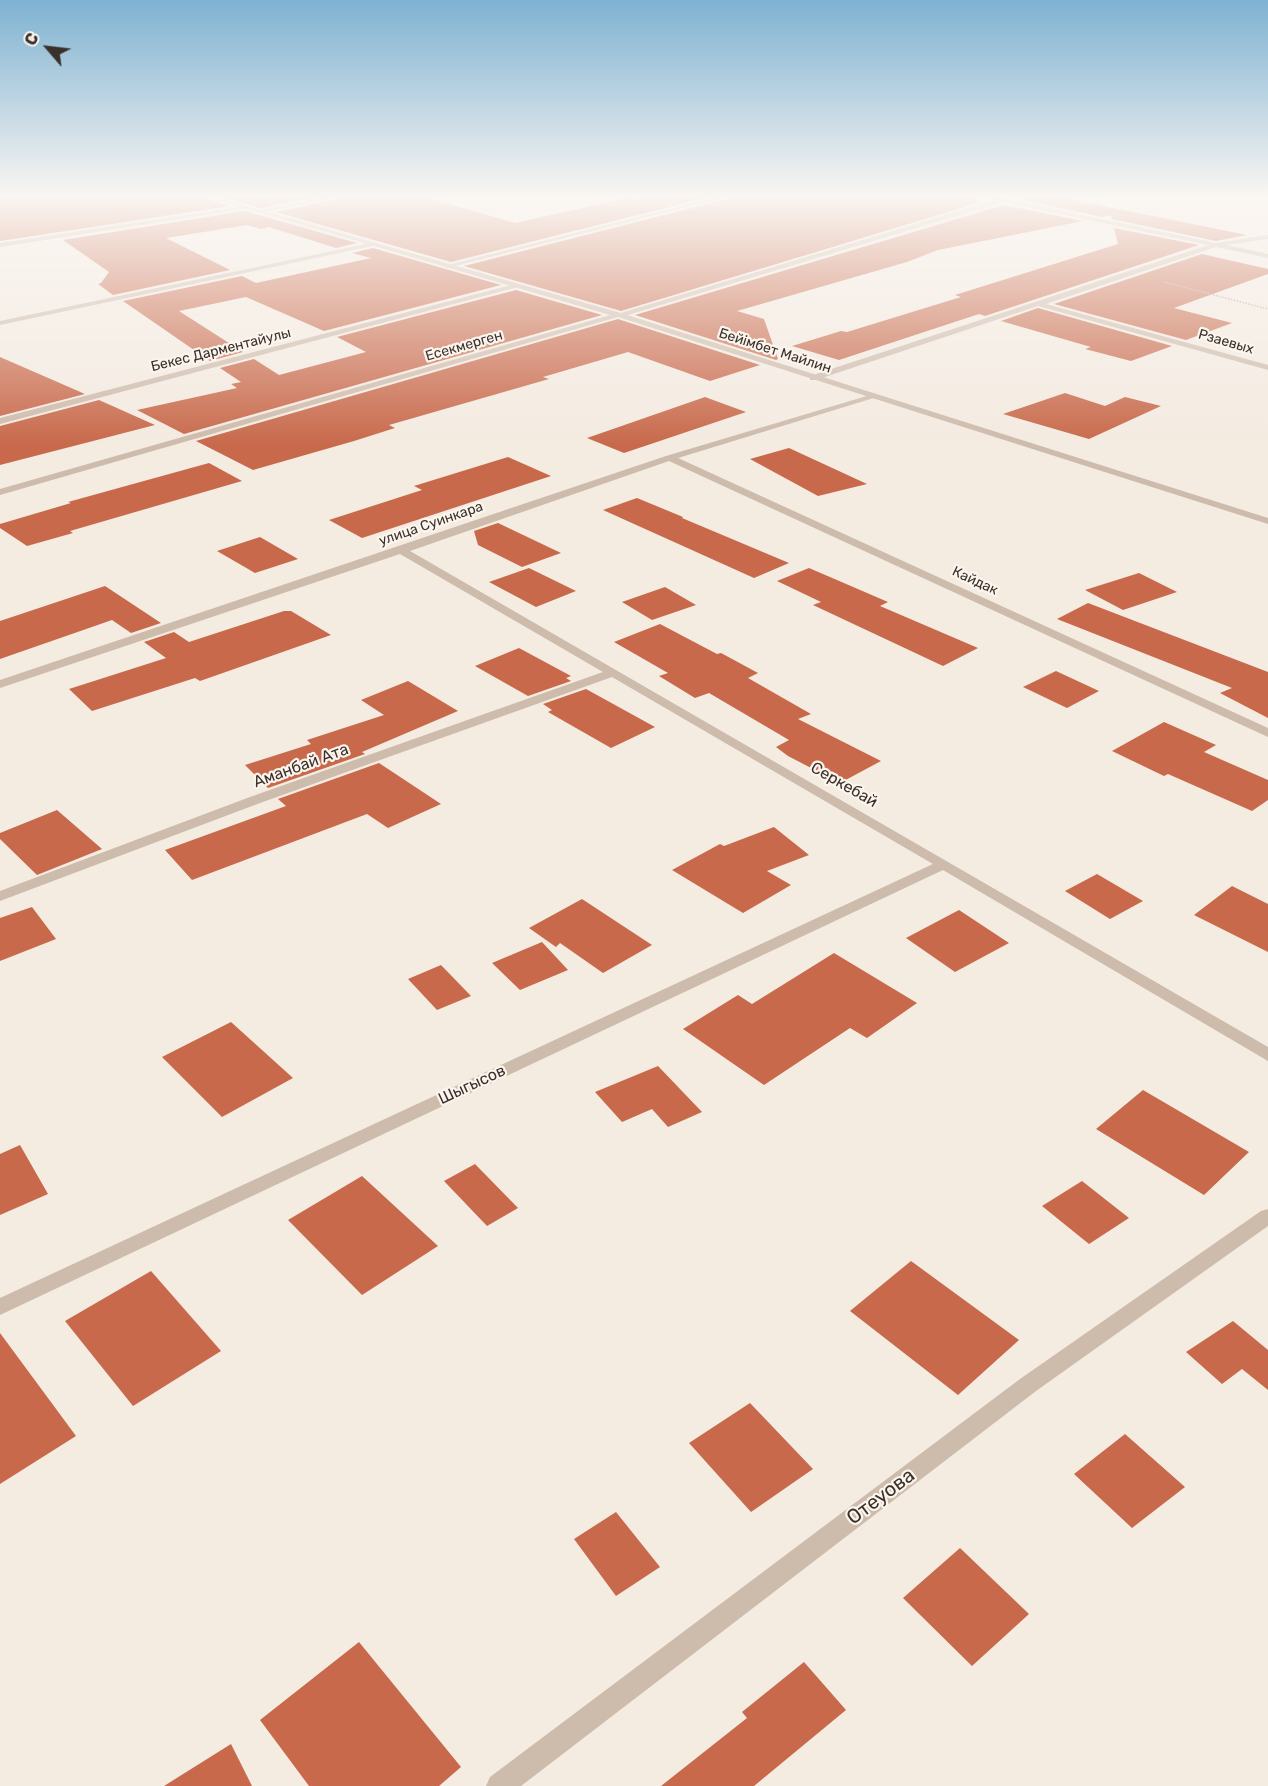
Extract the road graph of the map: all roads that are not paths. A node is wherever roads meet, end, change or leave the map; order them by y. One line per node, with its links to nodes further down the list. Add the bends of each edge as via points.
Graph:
1 (214, 278): 8 (street)
2 (491, 278): 5 (street, Бейімбет Майлин)
3 (741, 278): 7 (street, Eсекмерген)
4 (1117, 278): 6 (street)
5 (518, 286): 7 (street, Бейімбет Майлин); 12 (street, Бекес Дарментайулы)
6 (1039, 304): 9 (street, Рзаевых); 10 (street)
7 (618, 315): 10 (street, Бейімбет Майлин); 14 (street, Eсекмерген)
8 (0, 324)
9 (1268, 368)
10 (813, 378): 11 (street, Бейімбет Майлин)
11 (873, 397): 13 (street, улица Суинкара); 15 (street, Бейімбет Майлин)
12 (0, 421)
13 (669, 458): 16 (street, улица Суинкара); 19 (street, Кайдак)
14 (0, 492)
15 (1268, 521)
16 (401, 550): 17 (street, Серкебай); 18 (street, улица Суинкара)
17 (614, 672): 20 (street, Серкебай); 21 (street, Аманбай Ата)
18 (0, 684)
19 (1268, 733)
20 (945, 864): 22 (street, Серкебай); 24 (street, Шыгысов)
21 (0, 896)
22 (1268, 1055)
23 (1268, 1216): 25 (street, Отеуова, via 1028,1385)
24 (0, 1307)
25 (499, 1786)

